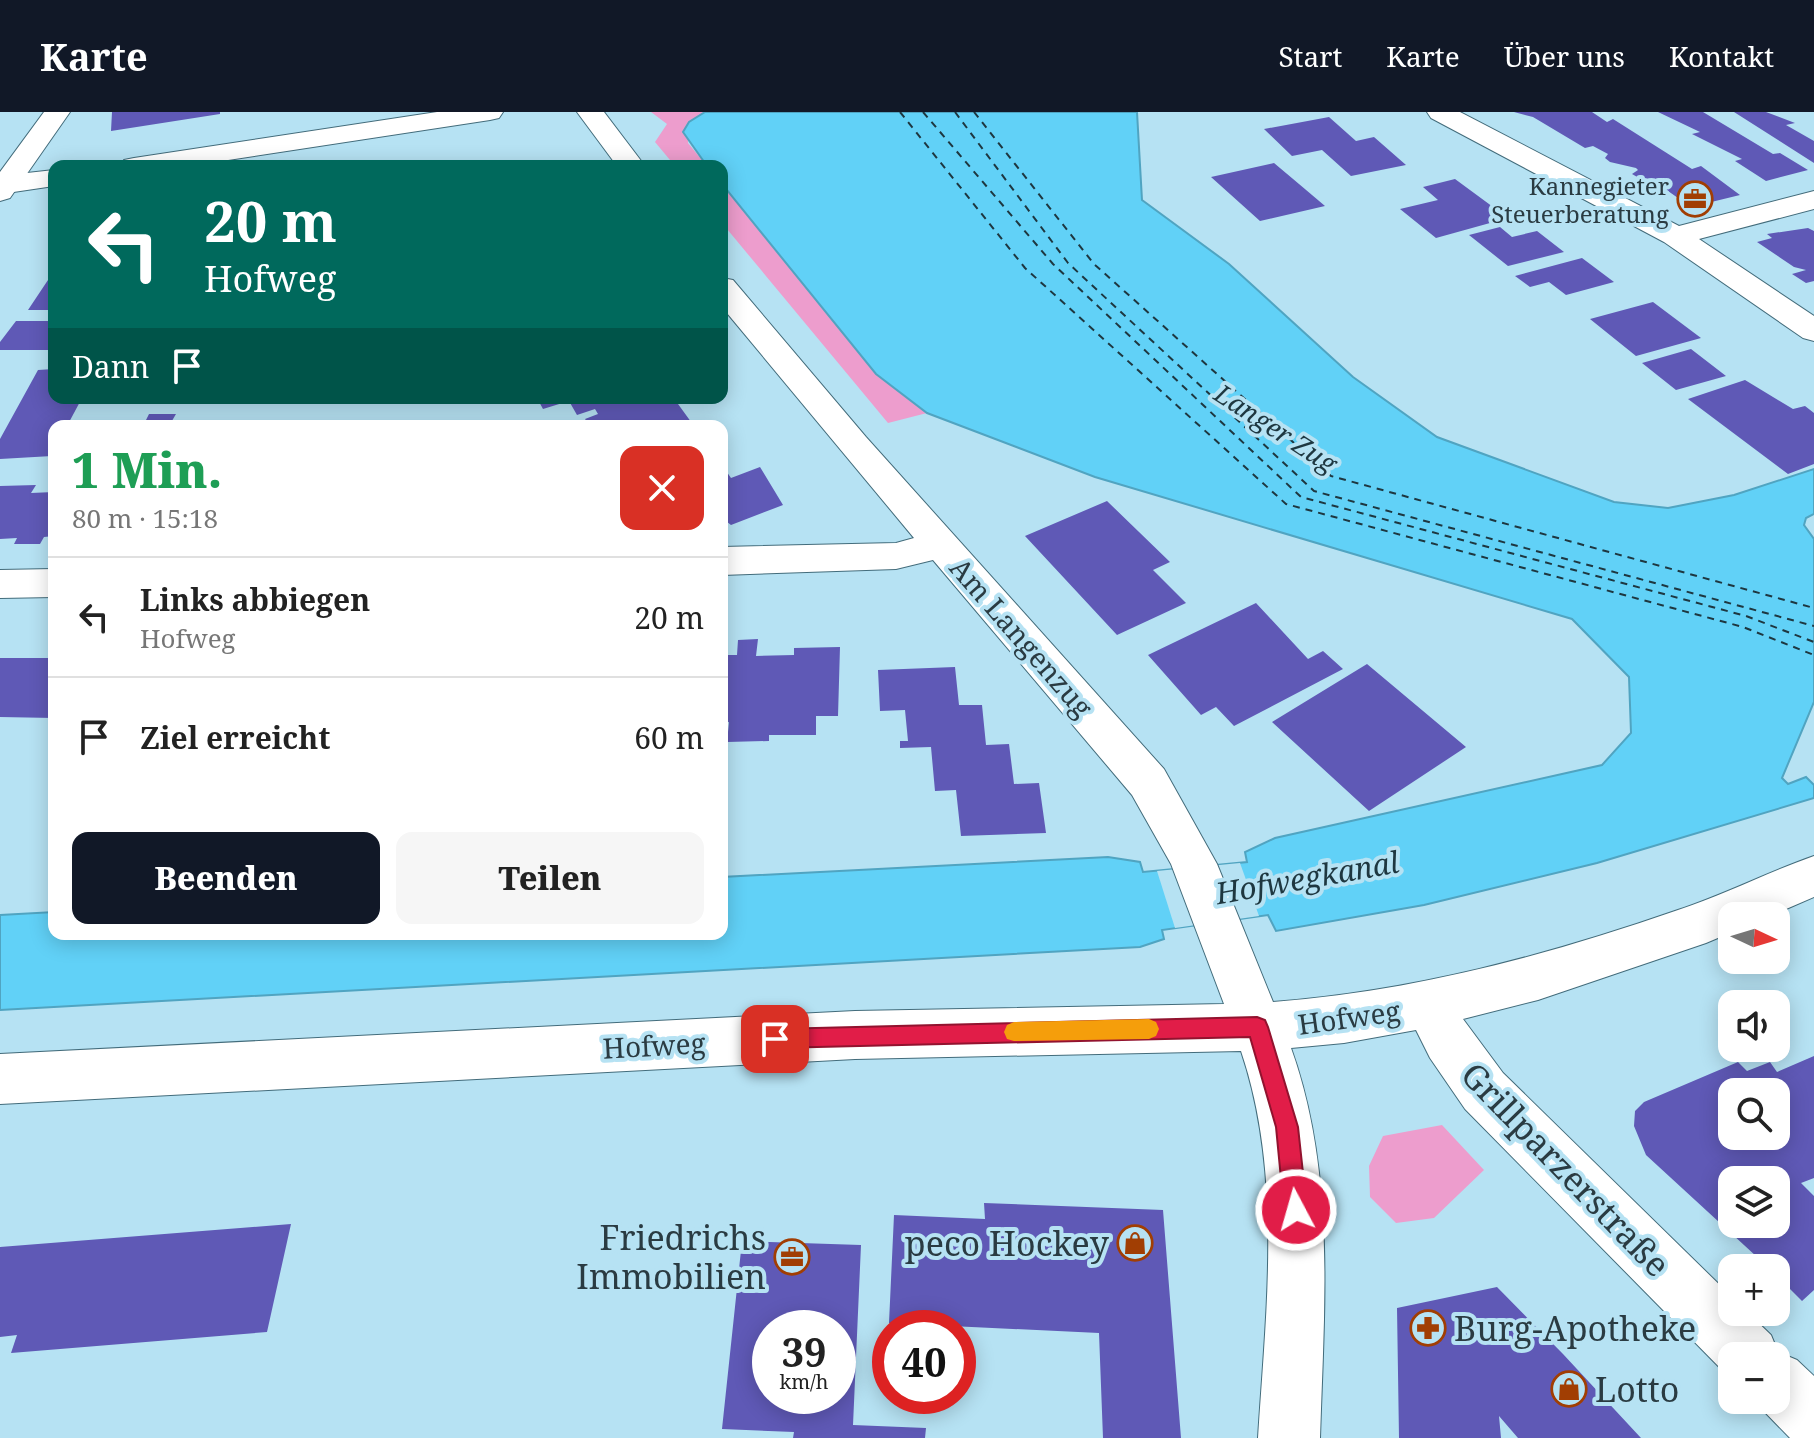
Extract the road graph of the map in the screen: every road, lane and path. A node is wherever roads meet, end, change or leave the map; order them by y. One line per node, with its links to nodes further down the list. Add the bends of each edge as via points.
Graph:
1 (57, 112): 8 (street)
2 (490, 112): 5 (street)
3 (590, 112): 6 (street)
4 (1440, 112): 10 (street)
5 (174, 160)
6 (626, 160)
7 (48, 179): 8 (street)
8 (2, 187)
9 (1814, 200): 10 (street)
10 (1675, 236): 12 (street)
11 (728, 294): 13 (street, Am Langenzug)
12 (1814, 331)
13 (941, 545): 14 (street, via 896,556); 19 (street, Am Langenzug, via 1148,782 1178,826 1199,867)
14 (728, 561)
15 (48, 583): 16 (street)
16 (0, 584)
17 (1814, 876): 18 (street, Hofweg, via 1689,928 1538,978)
18 (1429, 1005): 19 (street, Hofweg, via 1344,1020); 21 (street, Grillparzerstraße, via 1484,1091)
19 (1257, 1027): 20 (street, Hofweg, via 841,1036); 24 (street, Am Langenzug, via 1287,1127 1296,1210)
20 (0, 1079)
21 (1736, 1342)
22 (1790, 1395): 23 (street)
23 (1814, 1419)
24 (1289, 1438)

